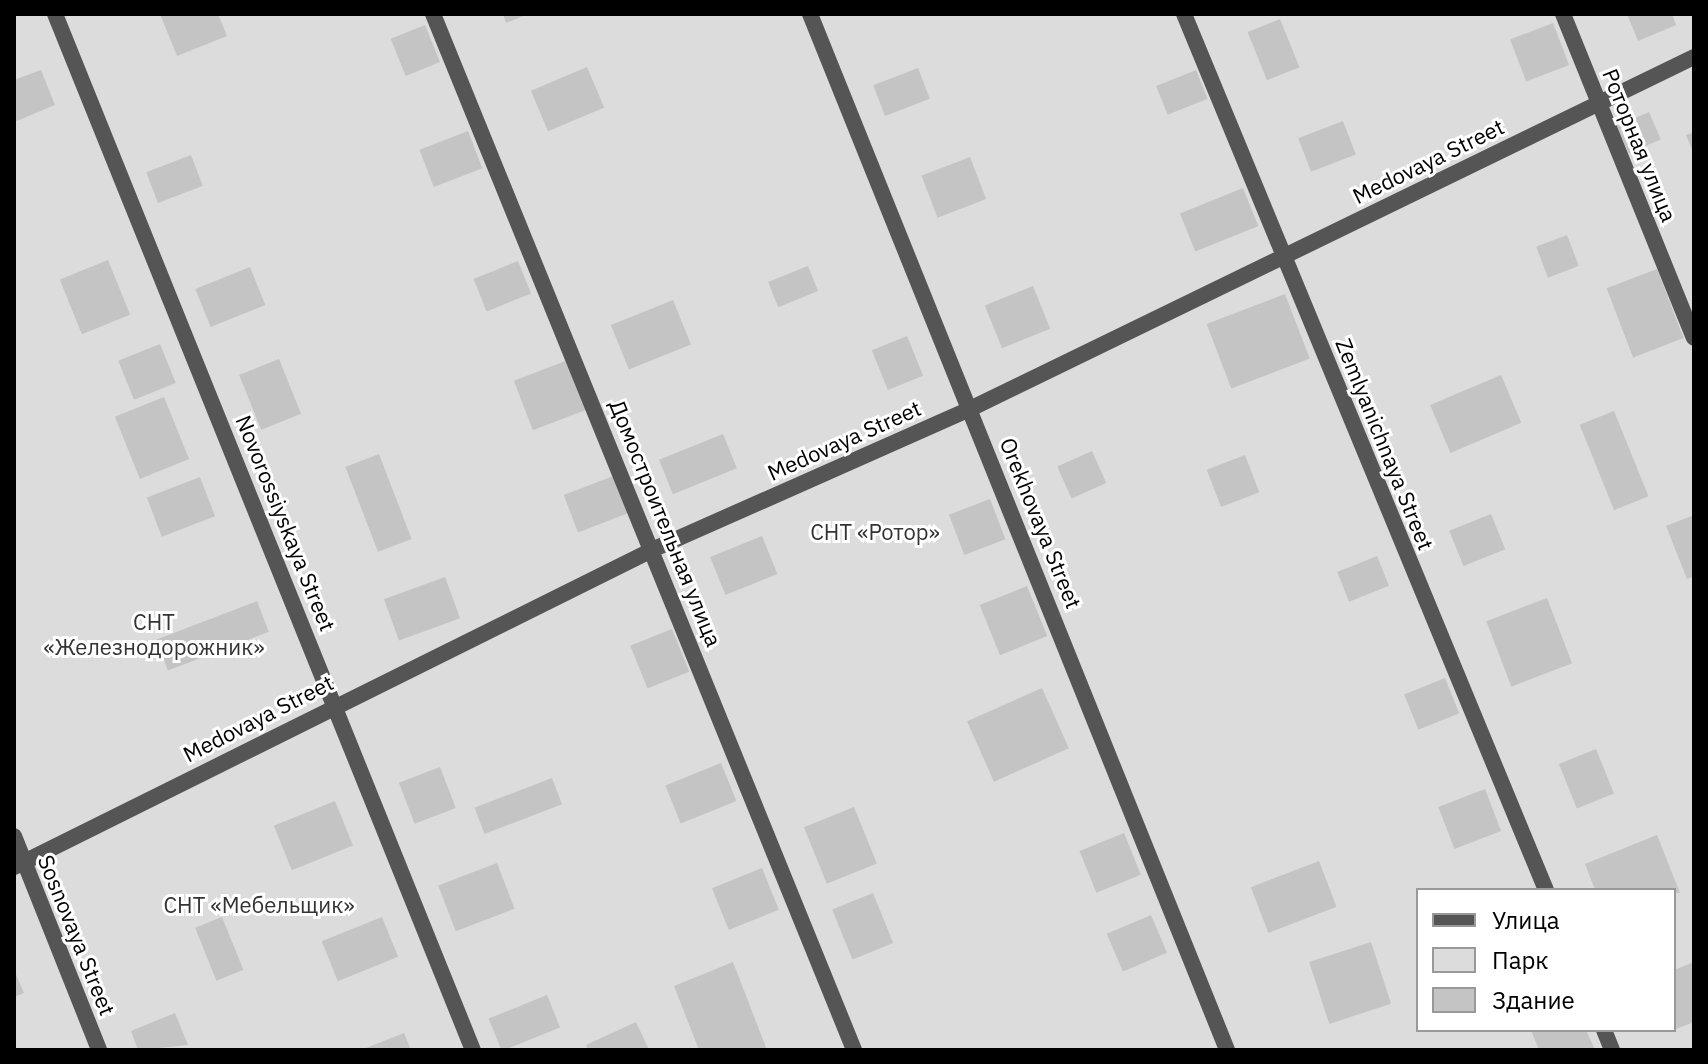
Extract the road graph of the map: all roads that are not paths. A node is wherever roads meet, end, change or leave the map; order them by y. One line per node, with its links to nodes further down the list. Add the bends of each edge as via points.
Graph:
1 (55, 14): 12 (street, Novorossiyskaya Street)
2 (433, 14): 11 (street, Домостроительная улица)
3 (810, 14): 10 (street, Orekhovaya Street)
4 (1184, 14): 8 (street, Zemlyanichnaya Street)
5 (1563, 14): 7 (street, Роторная улица)
6 (1694, 57): 7 (street, Medovaya Street)
7 (1599, 101): 8 (street, Medovaya Street); 9 (street, Роторная улица)
8 (1284, 256): 10 (street, Medovaya Street); 15 (street, Zemlyanichnaya Street)
9 (1694, 338)
10 (972, 408): 11 (street, Medovaya Street); 19 (street, Orekhovaya Street)
11 (654, 549): 12 (street, Medovaya Street); 18 (street, Домостроительная улица)
12 (335, 703): 14 (street, Medovaya Street); 17 (street, Novorossiyskaya Street)
13 (14, 836): 14 (street, Sosnovaya Street)
14 (19, 865): 16 (street, Sosnovaya Street)
15 (1545, 888)
16 (99, 1050)
17 (473, 1050)
18 (854, 1050)
19 (1227, 1050)

